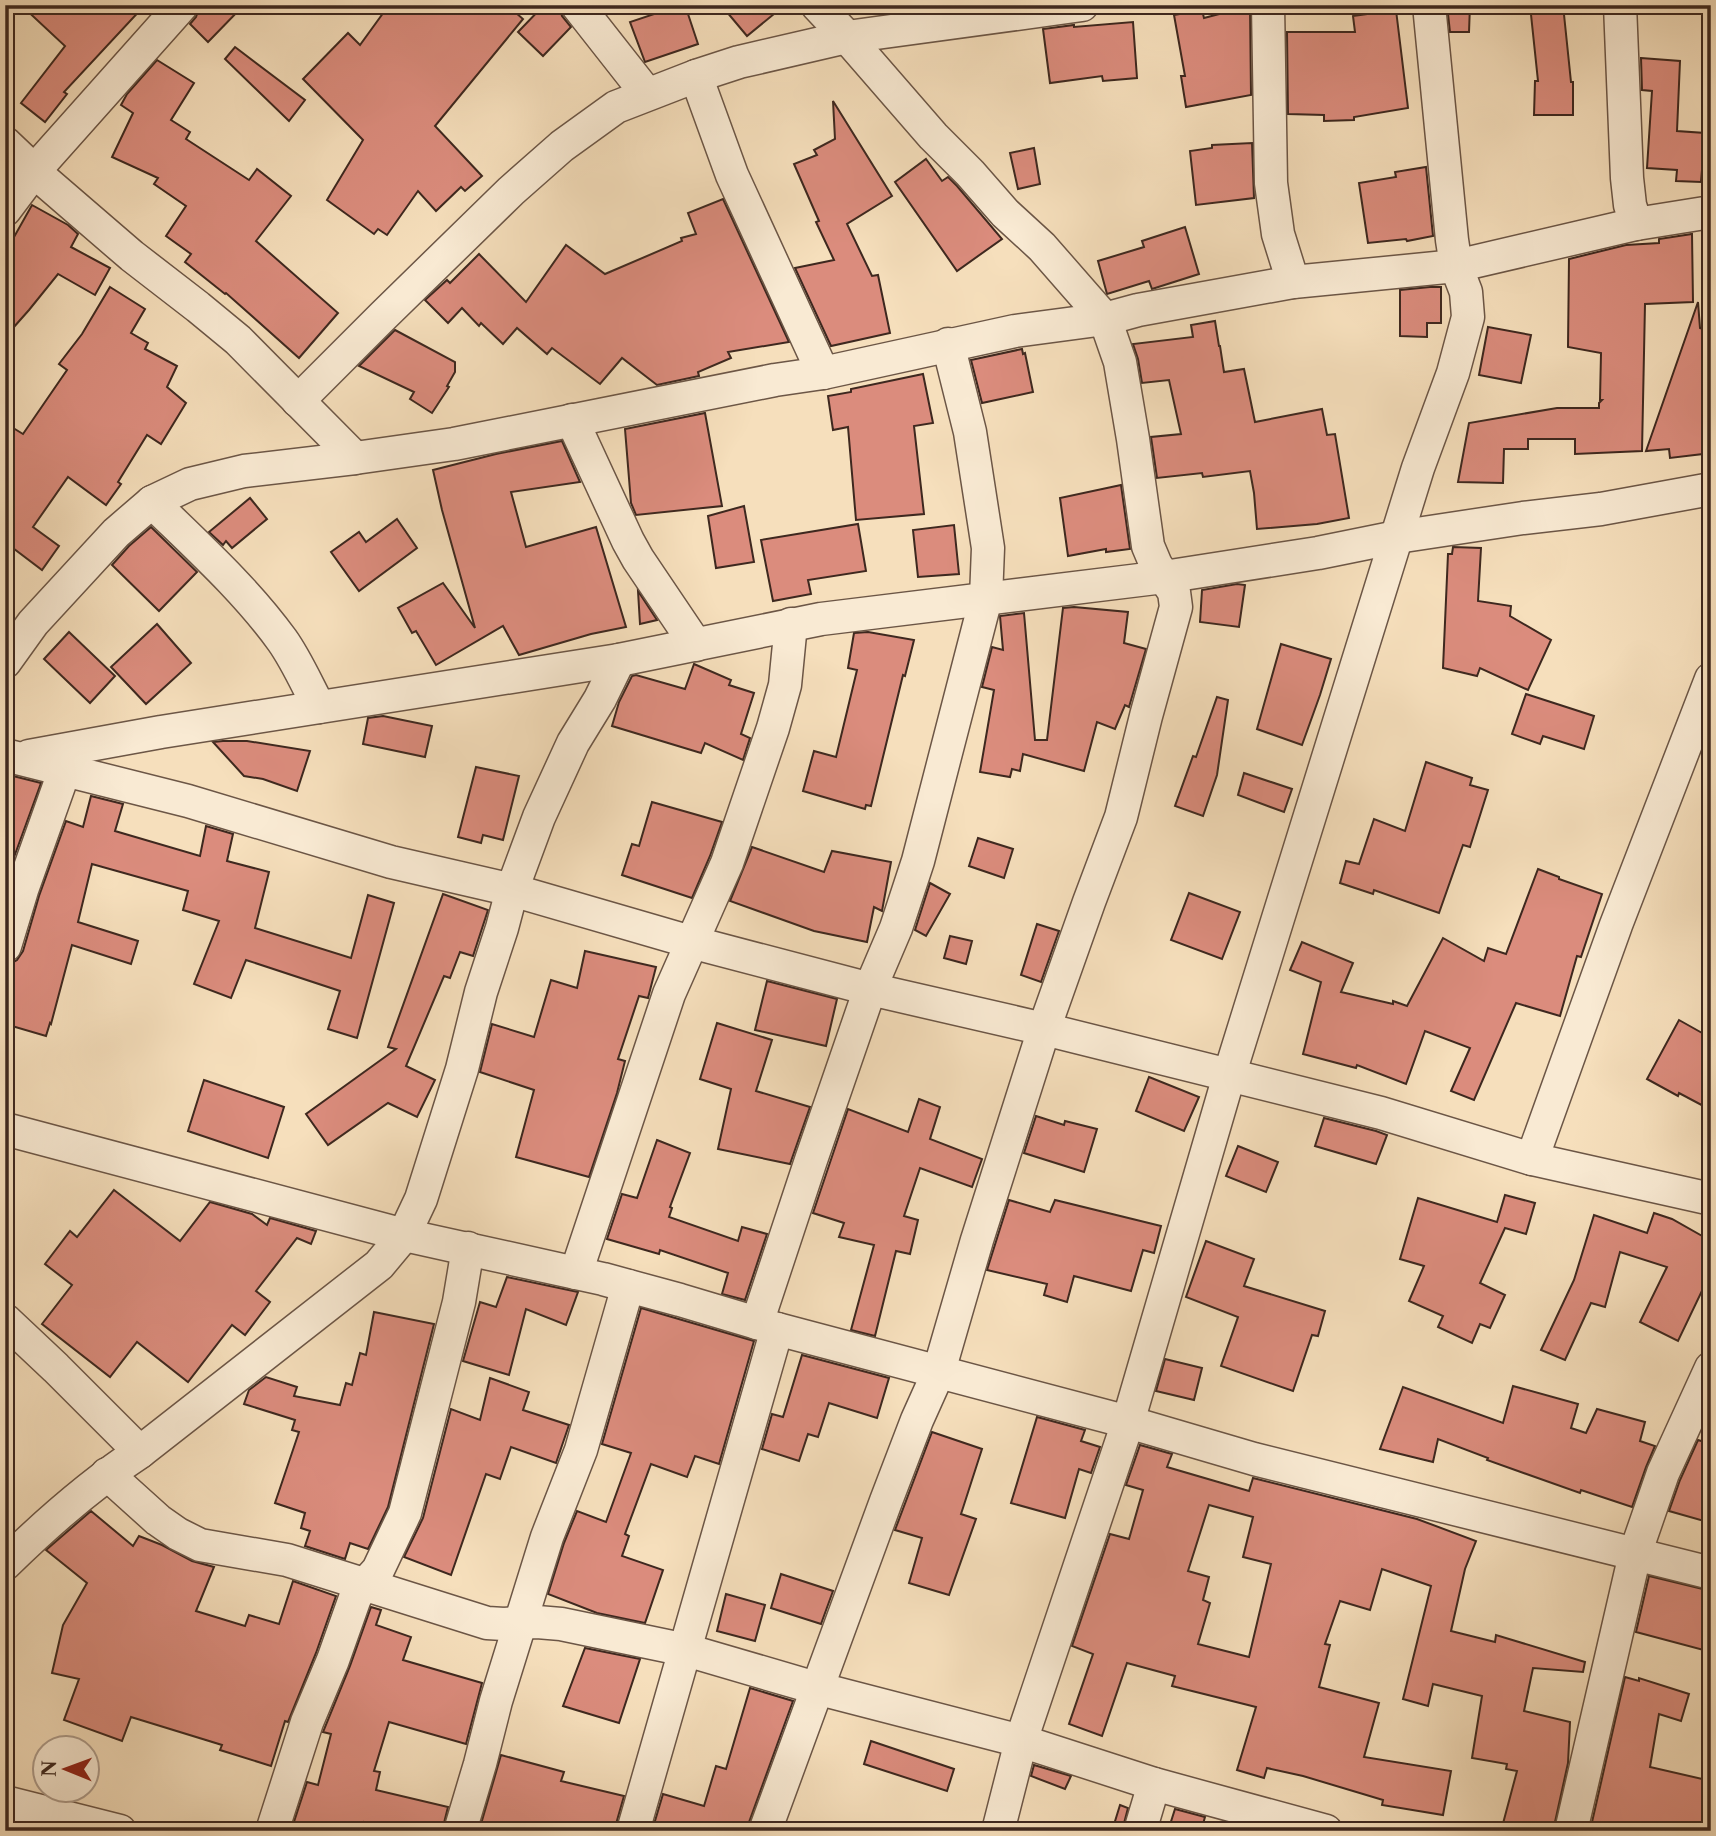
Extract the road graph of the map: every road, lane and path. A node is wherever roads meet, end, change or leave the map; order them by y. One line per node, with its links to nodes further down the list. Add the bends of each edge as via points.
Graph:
1 (182, 5): 12 (street)
2 (577, 5): 10 (street)
3 (817, 5): 8 (street)
4 (1082, 5): 8 (street)
5 (1268, 5): 17 (street, via 1271,183 1278,234)
6 (1429, 5): 16 (street)
7 (1620, 5): 15 (street, via 1627,178)
8 (847, 37): 9 (street); 18 (street)
9 (695, 76): 10 (street); 20 (street, via 732,175)
10 (647, 94): 21 (street, via 616,107 562,146)
11 (5, 143): 12 (street)
12 (35, 170): 13 (street); 21 (street, via 132,256 238,340)
13 (5, 211)
14 (1711, 212): 15 (street)
15 (1636, 224): 16 (street)
16 (1456, 266): 17 (street); 26 (street, via 1466,292 1468,317)
17 (1293, 282): 18 (street)
18 (1105, 320): 19 (street); 27 (street, via 1120,362 1148,546)
19 (948, 344): 20 (street); 28 (street, via 970,432 988,548)
20 (823, 373): 22 (street)
21 (299, 401): 23 (street)
22 (572, 420): 23 (street); 30 (street, via 628,541)
23 (355, 458): 25 (street, via 244,471 190,484)
24 (1711, 489): 26 (street)
25 (152, 502): 32 (street, via 78,573); 34 (street, via 247,597 284,642)
26 (1397, 537): 27 (street); 42 (street)
27 (1164, 577): 28 (street); 41 (street, via 1174,592 1176,607 1121,817)
28 (986, 598): 29 (street); 40 (street, via 918,861)
29 (791, 624): 30 (street); 38 (street, via 785,685 773,727 727,863)
30 (696, 645): 31 (street)
31 (619, 660): 34 (street); 37 (street, via 573,743)
32 (5, 662)
33 (1711, 679): 44 (street)
34 (319, 707): 35 (street)
35 (12, 756): 36 (street)
36 (65, 769): 37 (street, via 391,862); 39 (street)
37 (512, 890): 38 (street); 46 (street, via 462,1069 421,1199)
38 (691, 942): 40 (street); 48 (street, via 669,994)
39 (5, 946)
40 (870, 989): 41 (street); 51 (street, via 811,1160)
41 (1044, 1029): 42 (street); 53 (street)
42 (1229, 1076): 44 (street, via 1381,1113); 54 (street)
43 (5, 1129): 46 (street)
44 (1532, 1159): 45 (street)
45 (1711, 1199)
46 (404, 1235): 47 (street); 55 (street, via 379,1265)
47 (468, 1248): 48 (street); 60 (street, via 459,1302 405,1513 378,1570)
48 (576, 1273): 49 (street)
49 (628, 1286): 51 (street); 61 (street, via 582,1450 547,1537)
50 (5, 1320): 55 (street)
51 (767, 1326): 53 (street); 62 (street)
52 (1711, 1368): 57 (street, via 1663,1474)
53 (939, 1371): 54 (street); 63 (street)
54 (1128, 1422): 57 (street, via 1254,1460); 64 (street)
55 (140, 1452): 56 (street)
56 (107, 1474): 58 (street); 60 (street, via 158,1520 200,1545 287,1560)
57 (1635, 1554): 59 (street); 75 (street)
58 (5, 1564)
59 (1711, 1573)
60 (365, 1584): 61 (street, via 487,1623); 68 (street, via 355,1598 307,1722)
61 (521, 1623): 62 (street, via 561,1624); 69 (street)
62 (686, 1650): 63 (street); 70 (street)
63 (816, 1688): 64 (street); 71 (street)
64 (1021, 1741): 65 (street); 72 (street)
65 (1154, 1784): 73 (street); 74 (street)
66 (5, 1802): 67 (street)
67 (121, 1831)
68 (272, 1831)
69 (460, 1831)
70 (633, 1831)
71 (765, 1831)
72 (998, 1831)
73 (1140, 1831)
74 (1326, 1831)
75 (1571, 1831)

